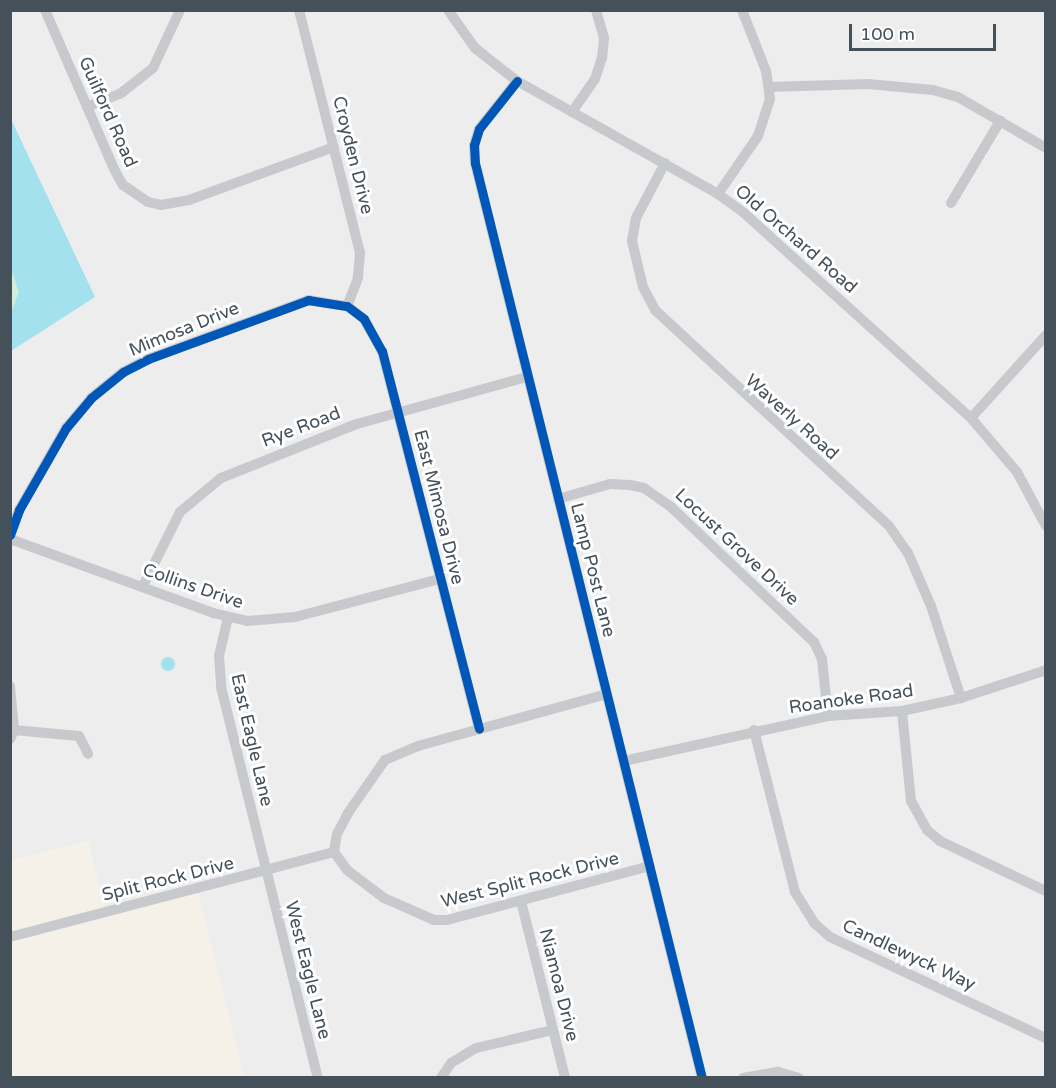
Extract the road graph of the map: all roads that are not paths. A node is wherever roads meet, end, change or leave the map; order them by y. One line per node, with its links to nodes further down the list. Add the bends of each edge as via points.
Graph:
1 (45, 10): 9 (street, Guilford Road)
2 (180, 10): 9 (street, via 153,68 120,94)
3 (299, 10): 12 (street, Croyden Drive)
4 (448, 10): 7 (street, Old Orchard Road, via 475,48)
5 (596, 10): 10 (street, via 604,38 602,58 595,79)
6 (742, 10): 8 (street)
7 (517, 81): 10 (street, Old Orchard Road); 19 (street, Lamp Post Lane, via 479,129 474,145 475,163)
8 (769, 87): 11 (street, via 868,84 933,90 958,98); 15 (street, via 766,119 758,136)
9 (87, 107): 12 (street, Guilford Road, via 123,184 136,196 161,205 189,200)
10 (572, 112): 14 (street, Old Orchard Road)
11 (1000, 121): 13 (street); 16 (street)
12 (334, 147): 17 (street, Croyden Drive, via 361,265)
13 (1046, 148)
14 (665, 163): 15 (street, Old Orchard Road); 32 (street, Waverly Road, via 636,218 632,241 647,295 682,338 889,526 908,553 931,606)
15 (718, 194): 21 (street, Old Orchard Road)
16 (951, 203)
17 (346, 306): 20 (street, East Mimosa Drive, via 374,333); 25 (street, Mimosa Drive, via 308,300 123,372 91,398 66,428 19,510)
18 (1046, 335): 21 (street)
19 (527, 377): 20 (street, Rye Road); 22 (street, Lamp Post Lane)
20 (398, 412): 26 (street, East Mimosa Drive); 27 (street, Rye Road, via 357,424 221,478 180,513)
21 (971, 418): 23 (street, Old Orchard Road, via 1017,472)
22 (558, 500): 31 (street, Lamp Post Lane); 34 (street, Locust Grove Drive, via 610,484 630,485 644,488 671,507 814,642 822,659)
23 (1042, 510): 24 (street, Old Orchard Road)
24 (1046, 526)
25 (10, 537): 27 (street, Collins Drive)
26 (440, 579): 28 (street, Collins Drive, via 295,617 247,621); 35 (street, East Mimosa Drive)
27 (142, 586): 28 (street, Collins Drive)
28 (228, 617): 42 (street, East Eagle Lane, via 218,672)
29 (1046, 670): 32 (street, Roanoke Road)
30 (10, 686): 37 (street)
31 (607, 694): 35 (street); 39 (street, Lamp Post Lane)
32 (961, 698): 33 (street, Roanoke Road)
33 (902, 711): 34 (street, Roanoke Road); 43 (street, via 911,801 927,830 940,841)
34 (828, 716): 36 (street, Roanoke Road)
35 (479, 729): 40 (street, via 385,760 370,776 348,813 337,834)
36 (754, 730): 39 (street, Roanoke Road); 47 (street, Candlewyck Way, via 795,892 814,923 830,937)
37 (12, 735): 38 (street, via 79,736)
38 (88, 754)
39 (624, 761): 41 (street, Lamp Post Lane)
40 (334, 852): 42 (street, Split Rock Drive); 44 (street, West Split Rock Drive, via 356,877 420,917 447,920)
41 (650, 866): 44 (street, West Split Rock Drive); 51 (street, Lamp Post Lane)
42 (266, 871): 45 (street, Split Rock Drive); 48 (street, West Eagle Lane)
43 (1046, 891)
44 (520, 901): 46 (street, Niamoa Drive)
45 (10, 937)
46 (553, 1030): 49 (street, via 476,1048 451,1064); 50 (street, Niamoa Drive)
47 (1046, 1038)
48 (318, 1077)
49 (441, 1077)
50 (565, 1077)
51 (702, 1077)
52 (743, 1077): 53 (street, via 778,1072)
53 (799, 1077)

